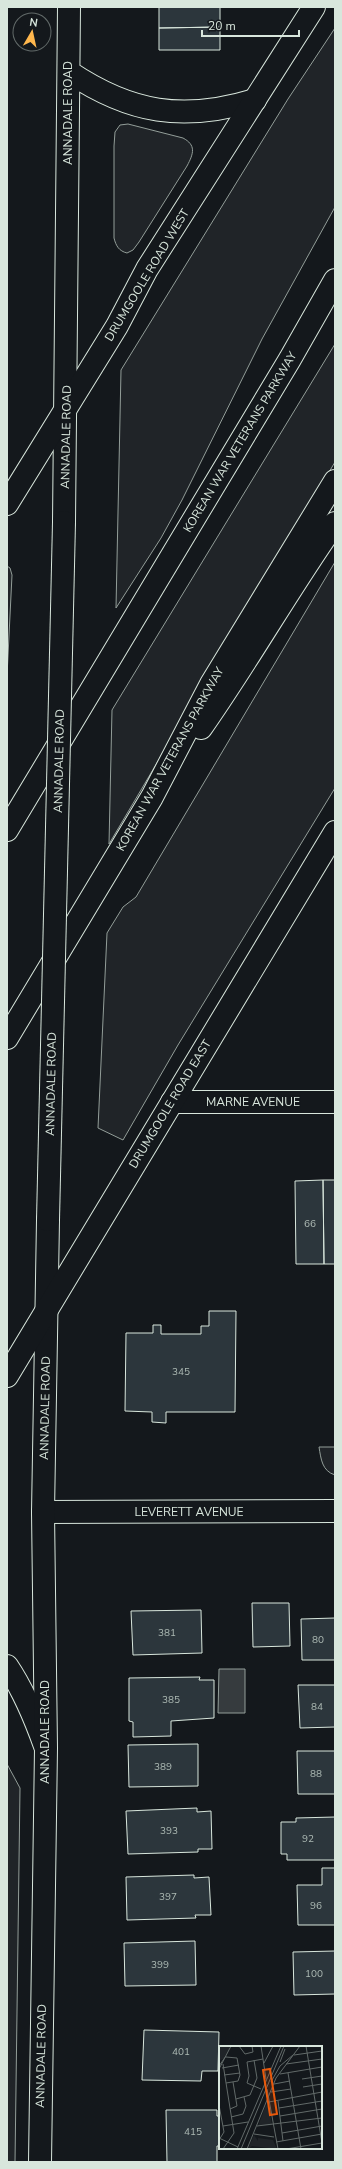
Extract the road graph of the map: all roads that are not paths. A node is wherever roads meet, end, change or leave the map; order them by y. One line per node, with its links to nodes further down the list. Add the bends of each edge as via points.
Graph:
1 (69, 7): 3 (main road, ANNADALE ROAD)
2 (314, 7): 4 (main road, DRUMGOOLE ROAD WEST)
3 (69, 72): 4 (main road, via 106,94 157,111 208,110); 6 (main road, ANNADALE ROAD)
4 (254, 100): 6 (main road, DRUMGOOLE ROAD WEST, via 147,269 117,326)
5 (335, 280): 11 (main road, KOREAN WAR VETERANS PARKWAY)
6 (66, 407): 8 (main road, DRUMGOOLE ROAD WEST); 16 (main road, ANNADALE ROAD, bridge)
7 (335, 481): 10 (main road, KOREAN WAR VETERANS PARKWAY, via 211,684)
8 (7, 504)
9 (335, 523): 10 (main road, via 281,603 225,694)
10 (152, 797): 13 (main road, KOREAN WAR VETERANS PARKWAY)
11 (7, 830)
12 (335, 832): 14 (main road, DRUMGOOLE ROAD EAST)
13 (7, 1038)
14 (172, 1102): 15 (main road, MARNE AVENUE); 16 (main road, DRUMGOOLE ROAD EAST)
15 (335, 1102)
16 (48, 1307): 17 (main road, DRUMGOOLE ROAD EAST); 19 (main road, ANNADALE ROAD)
17 (7, 1376)
18 (335, 1511): 19 (main road, LEVERETT AVENUE)
19 (43, 1512): 21 (main road, ANNADALE ROAD)
20 (7, 1666): 21 (main road, via 34,1715)
21 (46, 1748): 22 (main road, ANNADALE ROAD)
22 (40, 2162)

